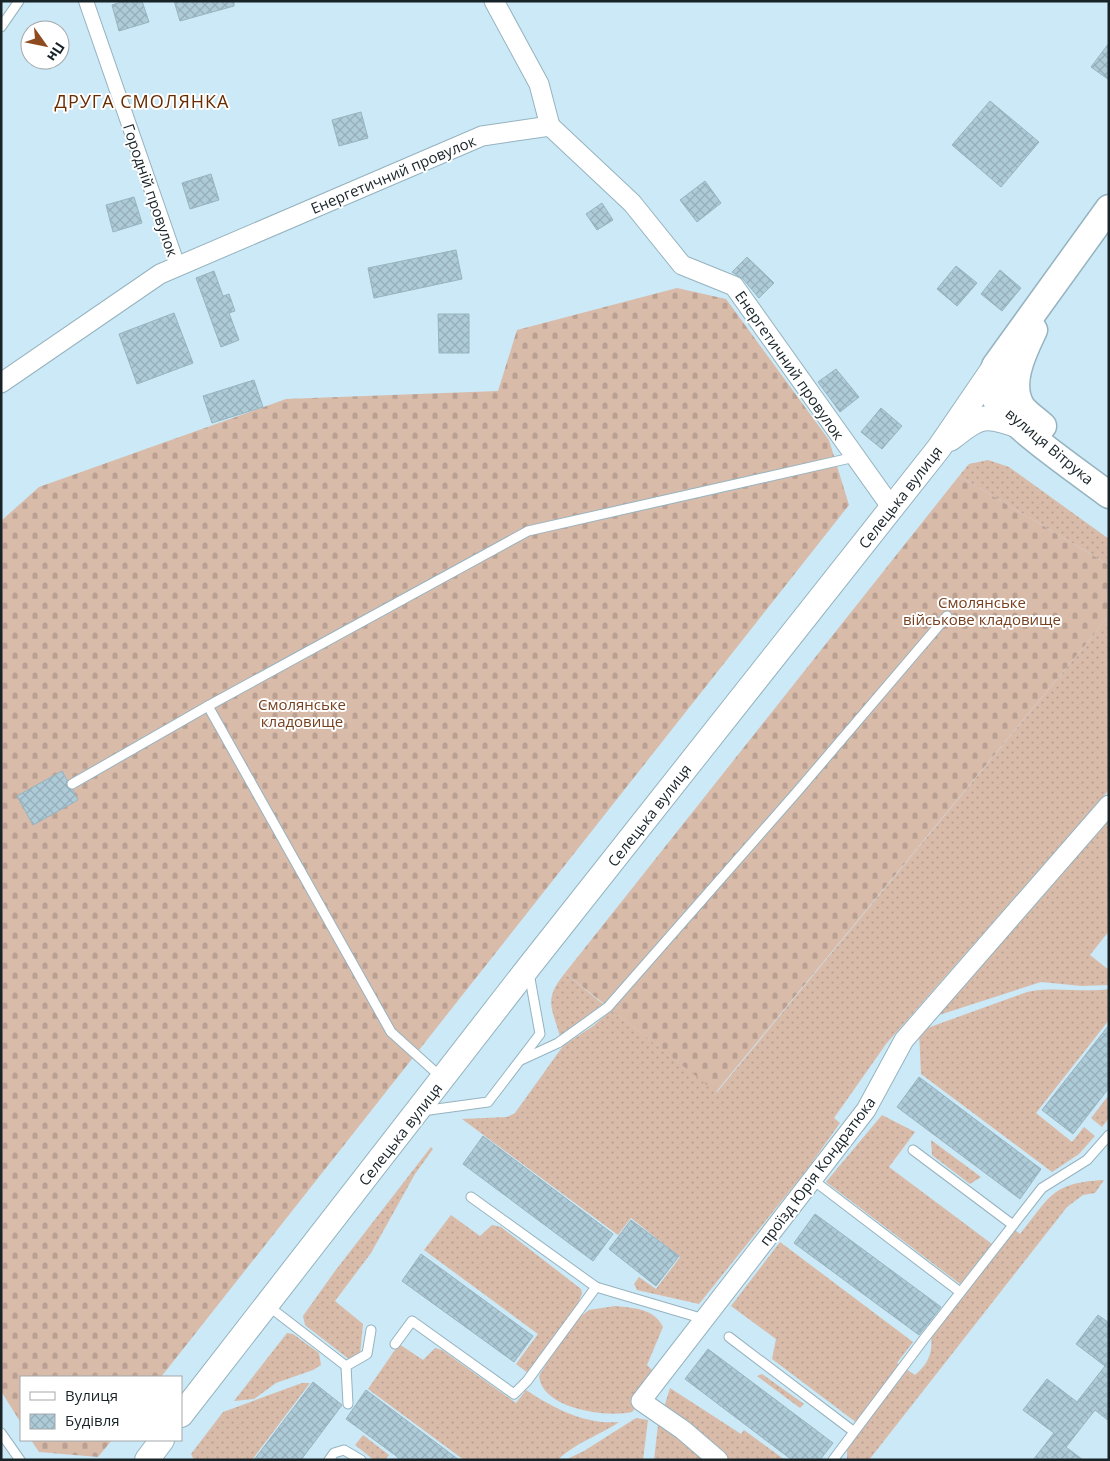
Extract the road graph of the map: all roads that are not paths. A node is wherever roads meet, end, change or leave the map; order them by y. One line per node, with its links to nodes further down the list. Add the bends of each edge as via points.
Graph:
1 (19, 1): 4 (lane)
2 (86, 1): 8 (street, Городній провулок)
3 (494, 1): 5 (street, via 539,84)
4 (1, 27)
5 (550, 126): 8 (street, Енергетичний провулок, via 482,136); 15 (street, Енергетичний провулок, via 632,203 682,265 734,286)
6 (1109, 208): 12 (main road, Селецька вулиця)
7 (1109, 226): 9 (main road, Селецька вулиця)
8 (178, 266): 11 (street, Енергетичний провулок, via 160,274)
9 (1034, 330): 10 (main road, Селецька вулиця); 12 (street, Селецька вулиця)
10 (1021, 356): 13 (main road, вулиця Вітрука, via 1018,395)
11 (1, 383)
12 (989, 390): 13 (main road, вулиця Вітрука); 14 (street, Селецька вулиця); 14 (street)
13 (1022, 417): 14 (street, via 984,418); 16 (main road, вулиця Вітрука); 17 (main road, вулиця Вітрука)
14 (948, 437): 18 (street, Селецька вулиця)
15 (855, 457): 18 (street, Енергетичний провулок); 20 (lane, via 528,531)
16 (1109, 477)
17 (1109, 495)
18 (892, 508): 23 (street, Селецька вулиця)
19 (948, 616): 24 (lane, via 608,1007 558,1043)
20 (208, 706): 21 (lane); 25 (lane, via 392,1032)
21 (72, 784)
22 (1109, 805): 29 (street, проїзд Юрія Кондратюка, via 904,1040 866,1110)
23 (528, 968): 24 (lane, via 540,1034); 25 (street, Селецька вулиця)
24 (521, 1060): 26 (lane, via 488,1102)
25 (443, 1078): 26 (street, Селецька вулиця)
26 (417, 1112): 34 (street, Селецька вулиця)
27 (1109, 1135): 31 (lane, via 1088,1160 1042,1188)
28 (913, 1150): 31 (lane)
29 (813, 1180): 33 (lane); 35 (street, проїзд Юрія Кондратюка)
30 (471, 1197): 32 (lane)
31 (1012, 1225): 33 (lane)
32 (596, 1287): 35 (lane); 38 (lane, via 514,1394 412,1320)
33 (960, 1292): 42 (lane)
34 (267, 1305): 39 (lane); 41 (street, Селецька вулиця)
35 (704, 1319): 49 (street, проїзд Юрія Кондратюка, via 641,1401 683,1430)
36 (371, 1330): 39 (lane, via 367,1354)
37 (729, 1337): 42 (lane)
38 (395, 1344)
39 (346, 1366): 40 (lane)
40 (348, 1404)
41 (182, 1414)
42 (853, 1431): 50 (lane)
43 (1, 1433): 45 (lane)
44 (161, 1441): 46 (street)
45 (20, 1460)
46 (147, 1460)
47 (328, 1460): 48 (lane, via 334,1453 344,1450)
48 (361, 1460)
49 (718, 1460)
50 (833, 1460)

